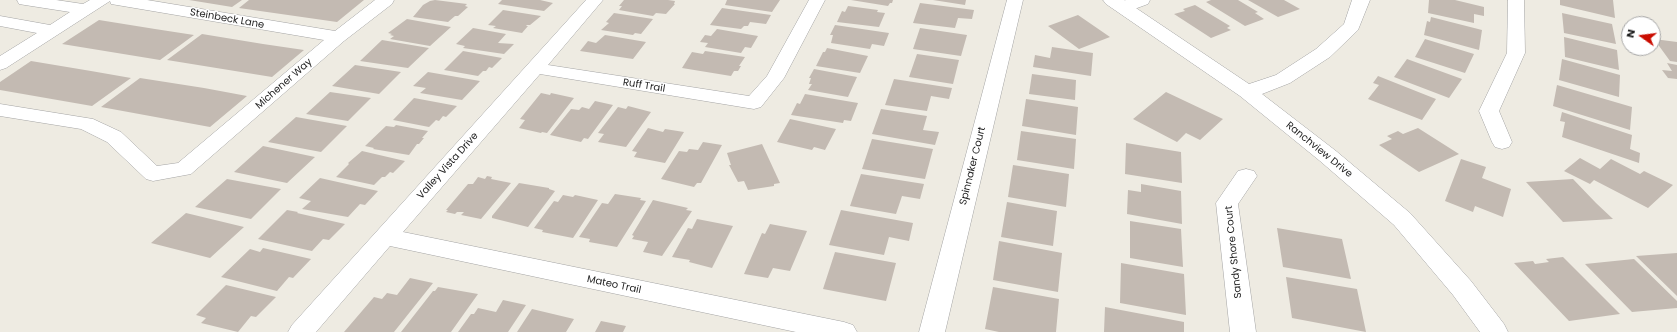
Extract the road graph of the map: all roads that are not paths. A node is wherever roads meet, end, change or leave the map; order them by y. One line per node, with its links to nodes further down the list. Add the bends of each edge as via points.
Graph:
1 (25, 0): 11 (street)
2 (102, 0): 11 (street)
3 (117, 0): 14 (street, Steinbeck Lane)
4 (386, 0): 14 (street, Michener Way)
5 (595, 0): 16 (street, Valley Vista Drive)
6 (817, 0): 16 (street, Ruff Trail, via 775,78 754,103)
7 (1015, 0): 24 (street, Spinnaker Court)
8 (1361, 0): 17 (street, via 1352,26 1323,54 1283,79)
9 (1516, 0): 19 (street, via 1516,53 1489,111)
10 (1126, 2): 17 (street, Ranchview Drive)
11 (86, 10): 13 (street)
12 (0, 21): 13 (street)
13 (53, 31): 15 (street)
14 (338, 38): 18 (street, Michener Way, via 184,169 153,174 114,137 86,123)
15 (0, 64)
16 (535, 68): 21 (street, Valley Vista Drive)
17 (1247, 92): 26 (street, Ranchview Drive, via 1402,219 1462,288)
18 (0, 110)
19 (1502, 142)
20 (1246, 176): 25 (street, Sandy Shore Court, via 1227,203)
21 (385, 237): 22 (street, Valley Vista Drive); 23 (street, Mateo Trail)
22 (301, 332)
23 (844, 332)
24 (932, 332)
25 (1243, 332)
26 (1495, 332)

